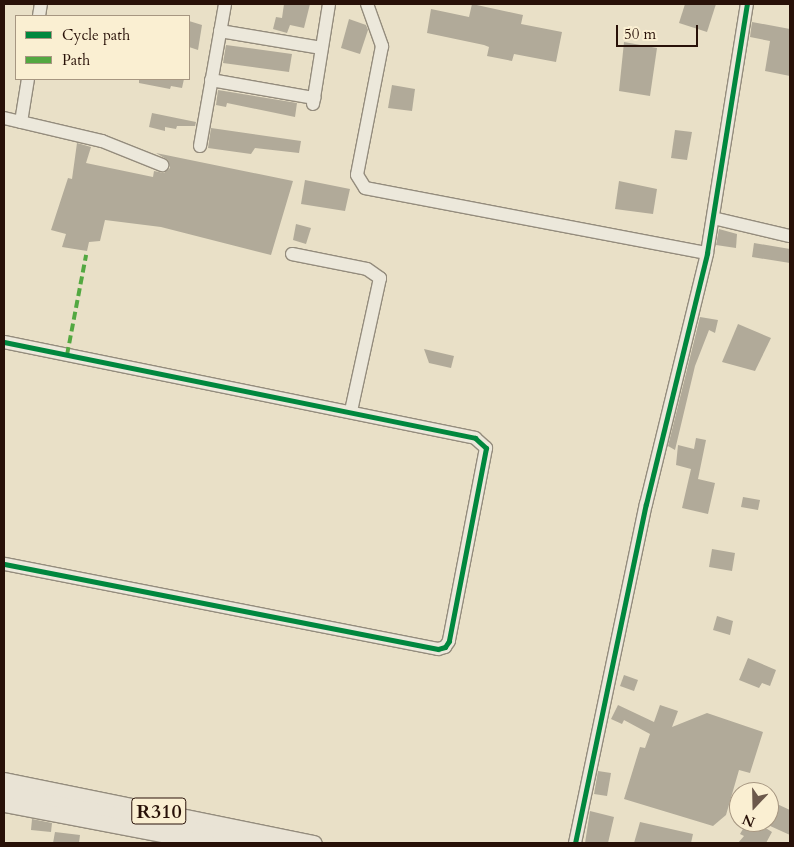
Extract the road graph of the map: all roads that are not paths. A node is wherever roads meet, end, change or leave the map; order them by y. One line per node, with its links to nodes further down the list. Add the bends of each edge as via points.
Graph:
1 (225, 4): 5 (street)
2 (329, 4): 6 (street)
3 (367, 4): 15 (street, via 382,46 357,175 365,188)
4 (747, 4): 13 (street)
5 (220, 31): 6 (street); 8 (street)
6 (322, 48): 8 (street, via 314,101)
7 (28, 80): 10 (street)
8 (211, 80): 11 (street)
9 (4, 118): 10 (street)
10 (21, 122): 12 (street, via 102,141)
11 (200, 146)
12 (162, 166)
13 (713, 218): 14 (street); 15 (street)
14 (790, 236)
15 (707, 253): 27 (street, via 646,504)
16 (292, 254): 18 (street, via 367,268 380,278)
17 (4, 342): 18 (street)
18 (351, 411): 19 (street, via 476,438 486,448 449,641 445,647 402,643)
19 (4, 564)
20 (4, 780): 26 (main road, R310)
21 (4, 793): 25 (main road)
22 (4, 804): 23 (main road, R310)
23 (151, 837): 24 (main road, R310)
24 (209, 843)
25 (263, 843)
26 (314, 843)
27 (575, 843)

